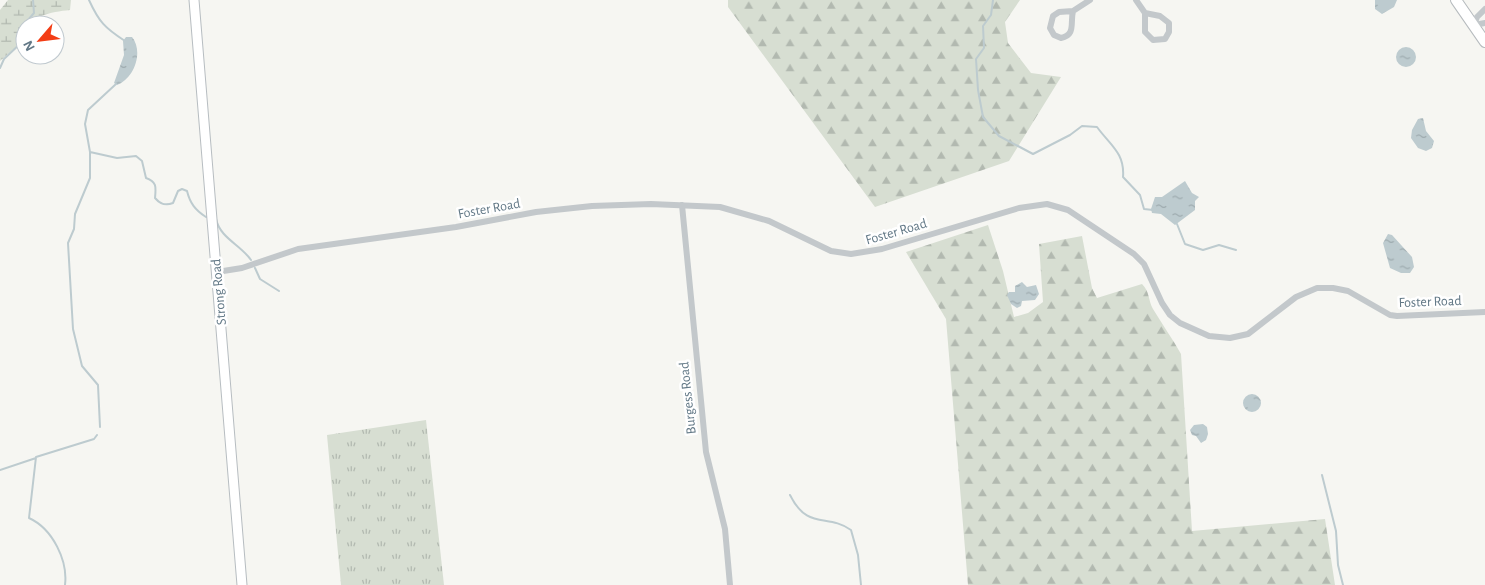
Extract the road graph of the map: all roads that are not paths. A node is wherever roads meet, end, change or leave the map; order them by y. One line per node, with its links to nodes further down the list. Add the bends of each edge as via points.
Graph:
1 (194, 0): 12 (street, Strong Road)
2 (1090, 0): 6 (street)
3 (1136, 0): 7 (street)
4 (1456, 0): 9 (main road)
5 (1485, 9): 9 (street)
6 (1073, 12): 6 (street, via 1070,34 1061,38 1054,35 1050,28 1053,16 1059,12)
7 (1145, 13): 7 (street, via 1144,27 1148,37 1164,39 1170,32 1169,23 1160,16)
8 (1485, 24): 9 (street)
9 (1474, 25): 10 (main road)
10 (1485, 42)
11 (682, 205): 12 (street, Foster Road, via 592,206 536,212 298,249 242,268); 13 (street, Foster Road, via 740,212 788,228 831,251 851,254 882,250 1019,208 1047,204 1060,206 1139,259 1162,303 1175,319 1216,338 1248,334 1296,297 1317,288 1348,291 1390,315); 15 (street, Burgess Road, via 706,452 725,529)
12 (217, 272): 14 (street, Strong Road)
13 (1485, 312)
14 (242, 585)
15 (730, 585)

